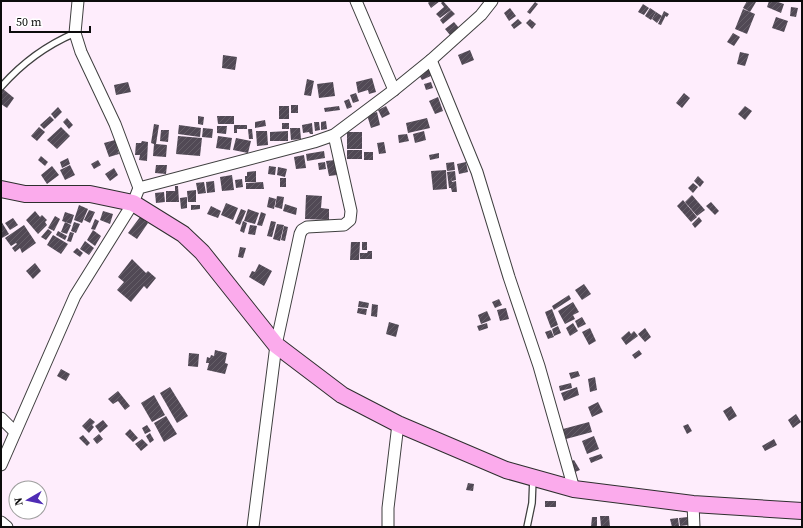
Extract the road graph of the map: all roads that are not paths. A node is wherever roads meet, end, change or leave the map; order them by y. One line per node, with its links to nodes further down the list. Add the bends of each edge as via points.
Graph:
1 (78, 1): 4 (street)
2 (356, 1): 7 (street)
3 (492, 1): 5 (street, via 481,15)
4 (75, 33): 6 (lane, via 36,54); 10 (street, via 80,52 115,124)
5 (431, 60): 7 (street); 17 (street, via 477,172 539,366)
6 (1, 87)
7 (394, 90): 8 (street)
8 (334, 135): 10 (street); 11 (street, via 351,210 350,220 344,225 307,227 302,230)
9 (1, 189): 10 (street, via 25,194)
10 (136, 195): 11 (street, via 202,252); 14 (street, via 76,296)
11 (276, 345): 13 (street, via 342,394); 22 (street)
12 (1, 418): 14 (street)
13 (398, 424): 16 (street, via 506,470); 23 (street)
14 (15, 432): 15 (street)
15 (1, 464)
16 (533, 478): 17 (street); 24 (lane, via 532,503)
17 (574, 489): 18 (street)
18 (693, 504): 19 (street); 25 (street)
19 (802, 511)
20 (1, 522): 21 (street)
21 (7, 527)
22 (253, 527)
23 (388, 527)
24 (527, 527)
25 (694, 527)

